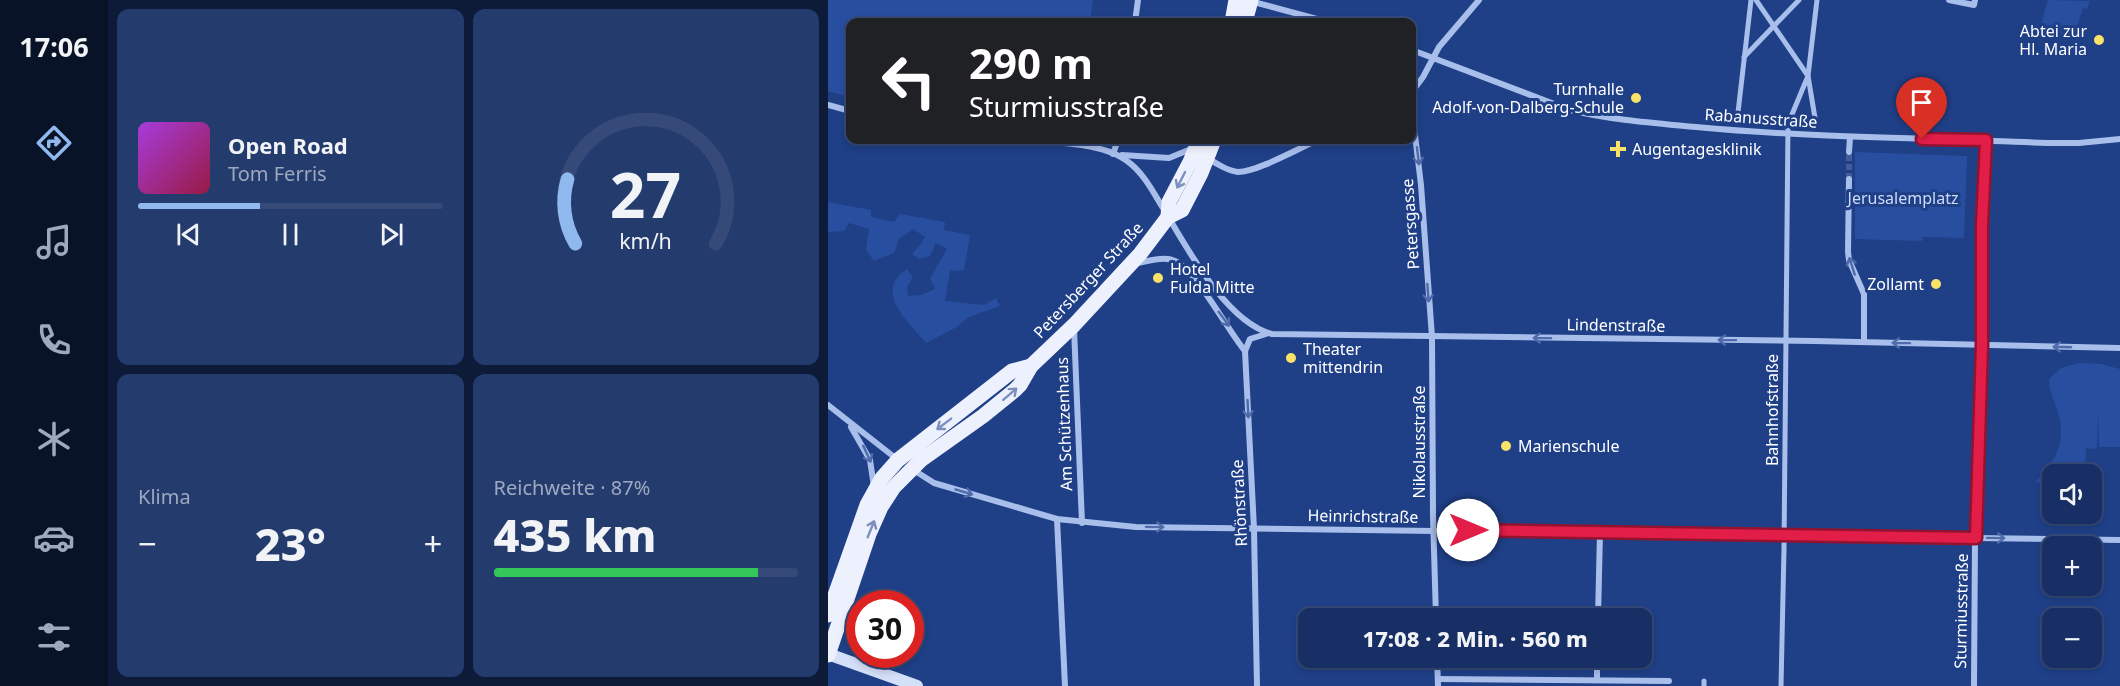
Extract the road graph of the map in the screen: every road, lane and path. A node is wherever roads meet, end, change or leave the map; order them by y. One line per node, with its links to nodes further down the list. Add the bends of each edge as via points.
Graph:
1 (1138, 0): 11 (street)
2 (1236, 0): 12 (main road)
3 (1250, 0): 13 (main road); 14 (street)
4 (1479, 0): 18 (street)
5 (1751, 0): 17 (street)
6 (1756, 0): 15 (street)
7 (1799, 0): 15 (street)
8 (1817, 0): 19 (street)
9 (1948, 0): 10 (street, via 1974,5)
10 (1975, 0)
11 (1136, 18)
12 (1233, 18)
13 (1246, 18)
14 (1314, 18)
15 (1774, 26): 17 (street); 19 (street)
16 (1416, 52): 18 (street, Rabanusstraße)
17 (1744, 57): 23 (street)
18 (1432, 58): 20 (street); 25 (street, Rabanusstraße, via 1570,110 1596,116)
19 (1808, 76): 24 (street); 25 (street, Bahnhofstraße, via 1788,124)
20 (1416, 87)
21 (828, 105): 22 (street)
22 (846, 110)
23 (1737, 121)
24 (1816, 124)
25 (1788, 134): 26 (street, Rabanusstraße); 45 (street, Bahnhofstraße)
26 (1850, 137): 28 (street, Rabanusstraße); 36 (street)
27 (2120, 139): 28 (street, Rabanusstraße, via 2079,143)
28 (1986, 140): 47 (street, Sturmiusstraße)
29 (1416, 143): 44 (street, Petersgasse, one-way to 44)
30 (1060, 144): 37 (street)
31 (1117, 144): 37 (street)
32 (1194, 144): 37 (street, via 1169,158)
33 (1197, 144): 40 (main road, one-way to 40, via 1169,202)
34 (1213, 144): 38 (main road)
35 (1309, 144): 38 (street, via 1238,172)
36 (1849, 152)
37 (1113, 154): 40 (street, Lindenstraße, via 1135,168)
38 (1208, 157): 40 (main road, via 1182,210)
39 (1849, 178): 46 (street, one-way to 39, via 1864,294 1848,252)
40 (1168, 217): 41 (main road, Petersberger Straße); 43 (street, Lindenstraße, via 1230,307 1249,324)
41 (1131, 264): 42 (main road, Petersberger Straße); 49 (street, one-way to 49, via 1169,259 1180,264)
42 (1074, 325): 52 (main road, Petersberger Straße, via 1031,366 1012,371); 55 (street, Am Schützenhaus)
43 (1268, 333): 44 (street, Lindenstraße); 49 (street, via 1250,339)
44 (1432, 337): 45 (street, Lindenstraße, one-way to 44); 57 (street, Nikolausstraße)
45 (1785, 341): 46 (street, Lindenstraße); 59 (street, Bahnhofstraße)
46 (1864, 342): 47 (street, Lindenstraße, one-way to 46)
47 (1982, 344): 48 (street, Lindenstraße, one-way to 47); 60 (street, Sturmiusstraße)
48 (2120, 348)
49 (1245, 351): 56 (street, Rhönstraße, one-way to 56)
50 (828, 405): 51 (street, Heinrichstraße)
51 (848, 422): 52 (street, Heinrichstraße); 53 (street, Heinrichstraße, one-way to 53, via 870,460)
52 (905, 465): 53 (main road, Petersberger Straße, via 889,469); 54 (street, Heinrichstraße, one-way to 54, via 934,483); 65 (main road, Petersberger Straße, one-way to 52, via 874,520)
53 (874, 490): 64 (main road, Petersberger Straße)
54 (1057, 519): 55 (street, Heinrichstraße); 71 (street)
55 (1082, 523): 56 (street, Heinrichstraße, one-way to 56)
56 (1254, 528): 57 (street, Heinrichstraße); 72 (street, Rhönstraße)
57 (1434, 530): 58 (street, Heinrichstraße); 62 (street, Nikolausstraße)
58 (1600, 532): 59 (street, Heinrichstraße); 63 (street)
59 (1785, 535): 60 (street, Heinrichstraße); 73 (street, Bahnhofstraße)
60 (1976, 538): 61 (street, Heinrichstraße, one-way to 61); 74 (street, Sturmiusstraße)
61 (2120, 540)
62 (1436, 608)
63 (1598, 608)
64 (828, 615)
65 (828, 655): 70 (main road)
66 (1597, 668): 67 (street)
67 (1596, 680): 68 (street); 69 (street)
68 (1669, 681)
69 (1438, 682)
70 (917, 686)
71 (1065, 686)
72 (1257, 686)
73 (1781, 686)
74 (1974, 686)

